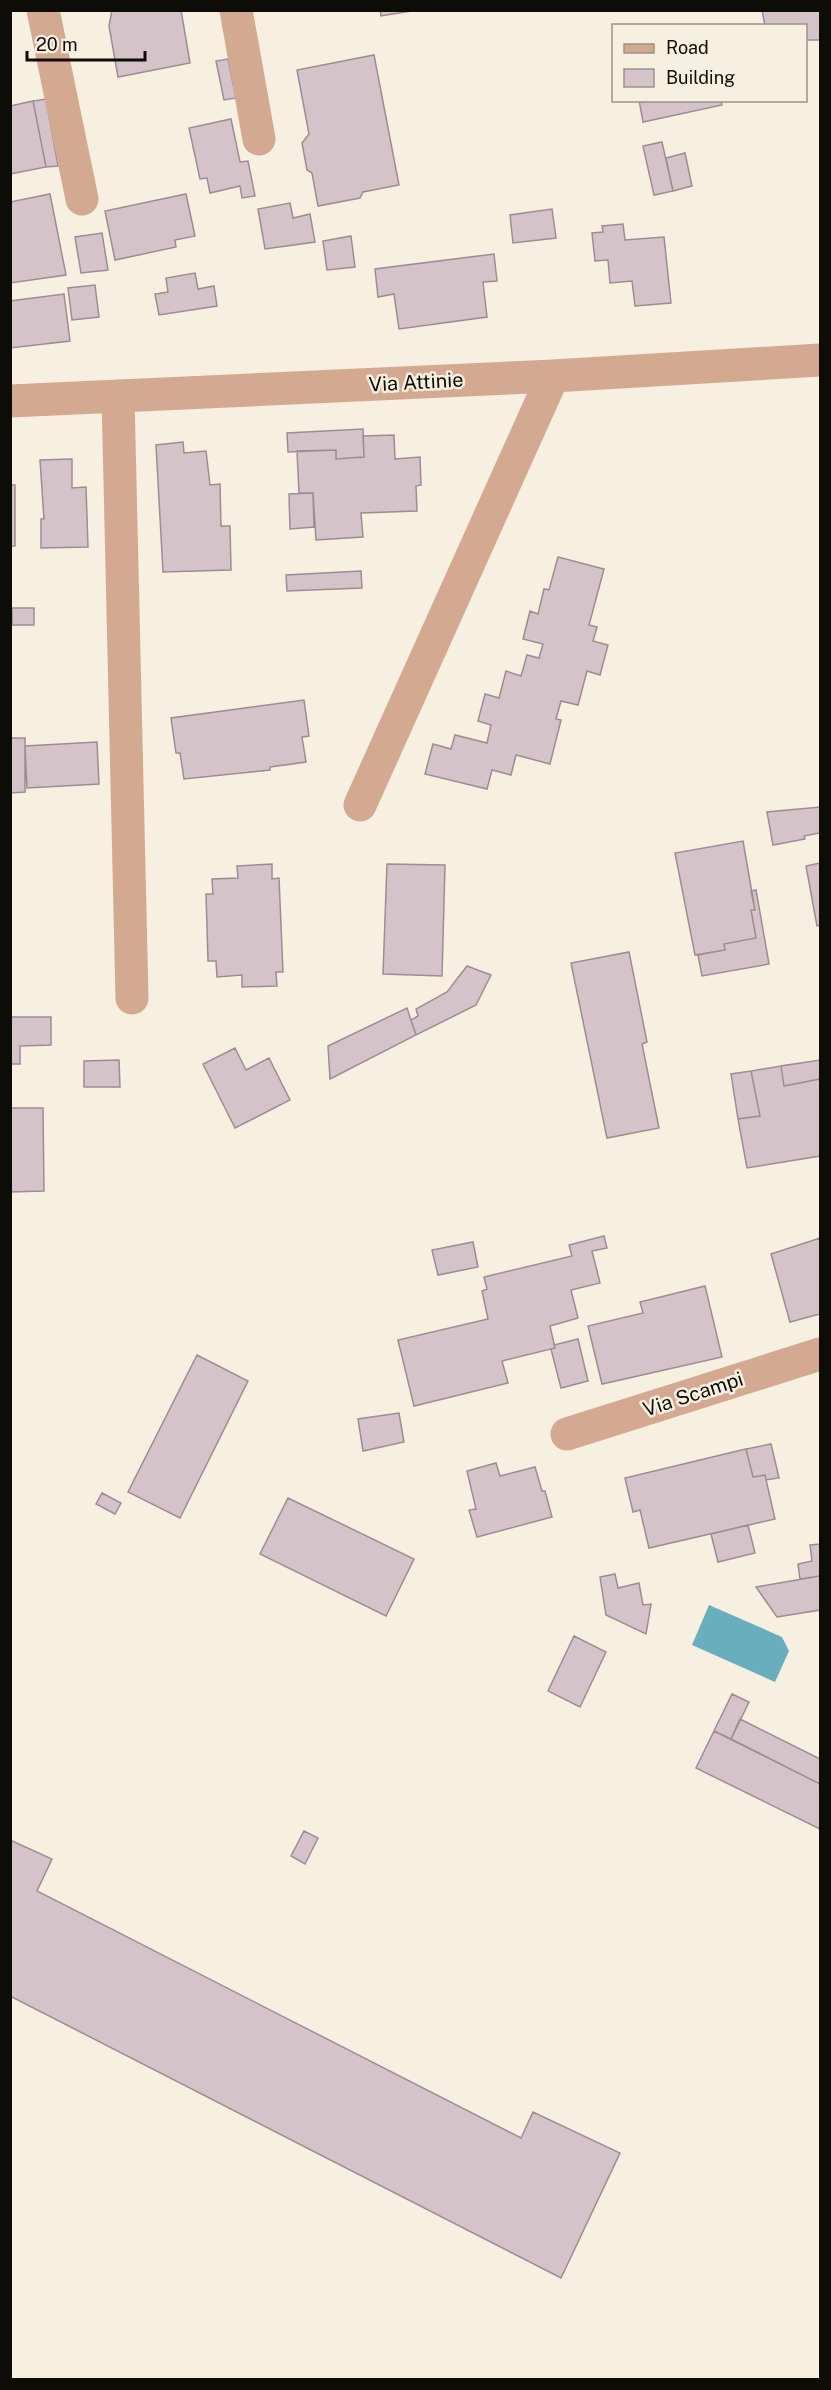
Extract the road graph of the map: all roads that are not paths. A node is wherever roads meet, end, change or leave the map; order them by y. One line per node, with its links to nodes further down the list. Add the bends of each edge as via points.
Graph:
1 (43, 10): 4 (street)
2 (236, 10): 3 (street)
3 (259, 139)
4 (82, 199)
5 (820, 360): 6 (street, Via Attinie)
6 (552, 376): 7 (street, Via Attinie); 9 (street)
7 (118, 396): 8 (street, Via Attinie); 10 (street)
8 (10, 401)
9 (360, 805)
10 (132, 998)
11 (820, 1354): 12 (street, Via Scampi)
12 (567, 1434)

